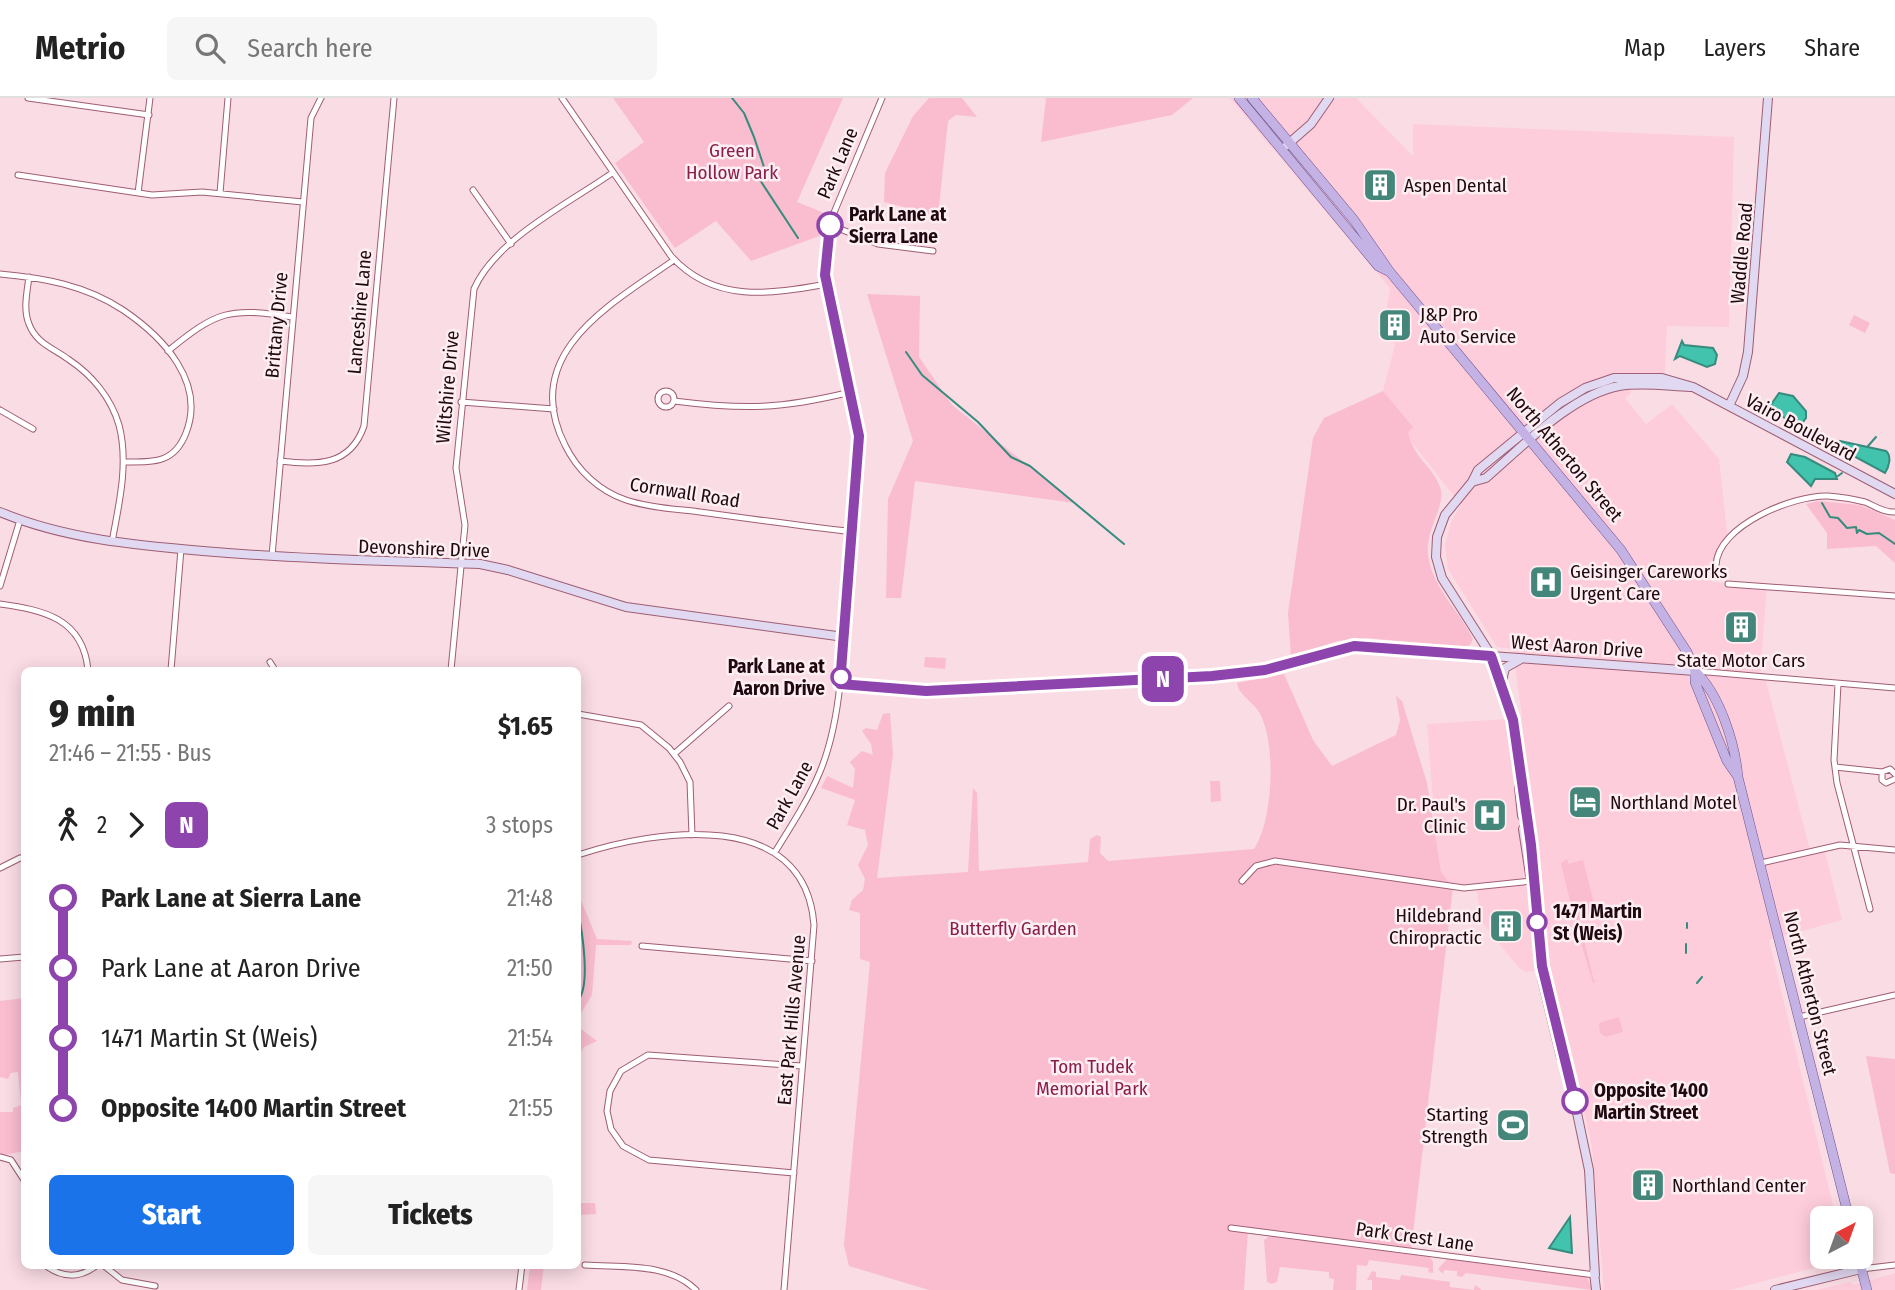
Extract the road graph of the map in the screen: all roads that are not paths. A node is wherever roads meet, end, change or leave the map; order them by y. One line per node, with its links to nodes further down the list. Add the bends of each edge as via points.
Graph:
1 (28, 98): 12 (street)
2 (149, 98): 12 (street)
3 (228, 98): 19 (street)
4 (321, 98): 20 (street, Brittany Drive, via 311,118)
5 (394, 98): 41 (street, Lanceshire Lane, via 364,426 355,445 333,461 312,465)
6 (562, 98): 15 (street)
7 (883, 98): 21 (street, Park Lane)
8 (1239, 98): 14 (main road, North Atherton Street)
9 (1252, 98): 13 (main road, North Atherton Street)
10 (1329, 98): 13 (street, via 1311,124)
11 (1768, 98): 35 (street, Waddle Road, via 1748,352)
12 (149, 115): 18 (street)
13 (1290, 142): 14 (street); 25 (main road, North Atherton Street, via 1366,234)
14 (1282, 149): 25 (main road, North Atherton Street, via 1378,266)
15 (612, 173): 22 (street, Wiltshire Drive); 24 (street)
16 (18, 175): 18 (street)
17 (473, 190): 22 (street)
18 (138, 193): 19 (street)
19 (220, 194): 20 (street)
20 (303, 202): 29 (street, Brittany Drive)
21 (830, 225): 23 (street, via 878,244); 28 (street, Park Lane)
22 (511, 244): 34 (street, Wiltshire Drive, via 486,267 474,289)
23 (933, 251)
24 (674, 260): 28 (street, via 699,279 737,293 773,294); 36 (street, Cornwall Road, via 598,313 576,334 557,372)
25 (1390, 272): 39 (main road, North Atherton Street)
26 (0, 274): 27 (street)
27 (29, 277): 30 (street, via 66,284 105,299 135,318); 42 (street, via 26,310 30,327 43,344 82,369 106,396 119,426)
28 (827, 284): 32 (street, Park Lane)
29 (292, 317): 30 (street, via 225,314 202,323); 41 (street, Brittany Drive)
30 (169, 351): 42 (street, via 185,376 191,400 189,425 181,444 161,461)
31 (1693, 387): 35 (street, Vairo Boulevard); 39 (street, Vairo Boulevard, via 1662,378 1607,379 1572,395); 40 (street, Vairo Boulevard, via 1614,387 1577,403)
32 (851, 391): 33 (street, via 763,408); 48 (street, Park Lane, via 859,436)
33 (674, 401)
34 (461, 402): 36 (street); 52 (street, Wiltshire Drive, via 456,468 465,525)
35 (1729, 406): 44 (street, Vairo Boulevard)
36 (554, 409): 48 (street, Cornwall Road, via 563,442 578,465 601,488 625,500)
37 (0, 410): 38 (street)
38 (33, 429)
39 (1524, 432): 40 (main road, North Atherton Street); 43 (street, Vairo Boulevard, via 1478,470)
40 (1531, 440): 43 (street, Vairo Boulevard, via 1486,478); 68 (main road, North Atherton Street, via 1638,574)
41 (280, 461): 51 (street, Brittany Drive)
42 (124, 462): 49 (street)
43 (1472, 482): 58 (street, Vairo Boulevard, via 1445,514 1436,551 1442,578)
44 (1895, 495)
45 (0, 512): 47 (street, Devonshire Drive)
46 (1895, 512): 53 (street, via 1828,496 1792,501 1743,527 1721,549)
47 (20, 520): 49 (street, Devonshire Drive); 55 (street)
48 (853, 532): 59 (street, Park Lane)
49 (112, 542): 50 (street, Devonshire Drive)
50 (181, 549): 51 (street, Devonshire Drive); 65 (street)
51 (272, 557): 52 (street, Devonshire Drive)
52 (461, 564): 59 (street, Devonshire Drive, via 497,567 626,607); 67 (street, Wiltshire Drive)
53 (1716, 565)
54 (1728, 584): 56 (street)
55 (0, 586)
56 (1895, 596)
57 (0, 604): 64 (street, via 39,609 58,618 79,640)
58 (1477, 630): 60 (street, via 1475,646); 61 (street, Vairo Boulevard)
59 (844, 636): 69 (street, Park Lane)
60 (1463, 653): 61 (street, West Aaron Drive); 69 (street, West Aaron Drive, via 1354,646 1243,674 1045,687 926,691)
61 (1491, 656): 62 (street, West Aaron Drive); 70 (street, Vairo Boulevard)
62 (1526, 658): 68 (street, West Aaron Drive); 70 (street, via 1505,668)
63 (270, 662): 66 (street)
64 (88, 667)
65 (171, 667)
66 (273, 667)
67 (452, 667)
68 (1695, 671): 71 (street, West Aaron Drive); 86 (main road, North Atherton Street, via 1706,681 1736,760)
69 (840, 684): 83 (street, Park Lane, via 831,744 820,777)
70 (1503, 684): 89 (street, Vairo Boulevard, via 1513,720)
71 (1838, 684): 72 (street, West Aaron Drive); 76 (street)
72 (1895, 688)
73 (729, 706): 75 (street)
74 (581, 715): 75 (street, via 640,726)
75 (674, 754): 80 (street, via 690,782)
76 (1835, 767): 77 (street); 81 (street)
77 (1882, 772): 78 (street, via 1890,769); 79 (street, via 1886,783)
78 (1895, 774)
79 (1895, 779)
80 (692, 835): 83 (street, East Park Hills Avenue, via 752,842); 84 (street, East Park Hills Avenue, via 628,841)
81 (1852, 845): 82 (street); 86 (street); 90 (street)
82 (1895, 850)
83 (775, 852): 94 (street, East Park Hills Avenue, via 796,872 810,897)
84 (581, 854)
85 (20, 858): 87 (street)
86 (1761, 863): 96 (main road, North Atherton Street)
87 (0, 868)
88 (1242, 881): 89 (street, via 1256,866 1275,861 1464,888)
89 (1532, 881): 111 (street, Vairo Boulevard, via 1542,966 1585,1155)
90 (1870, 909)
91 (642, 946): 94 (street)
92 (21, 957): 93 (street)
93 (0, 959)
94 (812, 961): 97 (street, East Park Hills Avenue)
95 (1895, 995): 96 (street)
96 (1799, 1017): 101 (main road, North Atherton Street)
97 (802, 1066): 99 (street, East Park Hills Avenue); 99 (street, via 648,1055 621,1071 607,1111 622,1146 649,1160)
98 (0, 1157): 100 (street, via 11,1160)
99 (794, 1173): 115 (street, East Park Hills Avenue)
100 (21, 1175)
101 (1846, 1206)
102 (1231, 1228): 111 (street, Park Crest Lane)
103 (585, 1265): 114 (street, via 664,1272)
104 (1895, 1265): 105 (street)
105 (1873, 1268)
106 (51, 1269): 107 (street, via 74,1276)
107 (89, 1269)
108 (108, 1269): 112 (street, via 122,1280)
109 (522, 1269): 113 (street)
110 (1861, 1269): 117 (street); 118 (main road)
111 (1595, 1275): 116 (street, Vairo Boulevard)
112 (155, 1286)
113 (519, 1290)
114 (696, 1290)
115 (784, 1290)
116 (1596, 1290)
117 (1775, 1290)
118 (1867, 1290)

